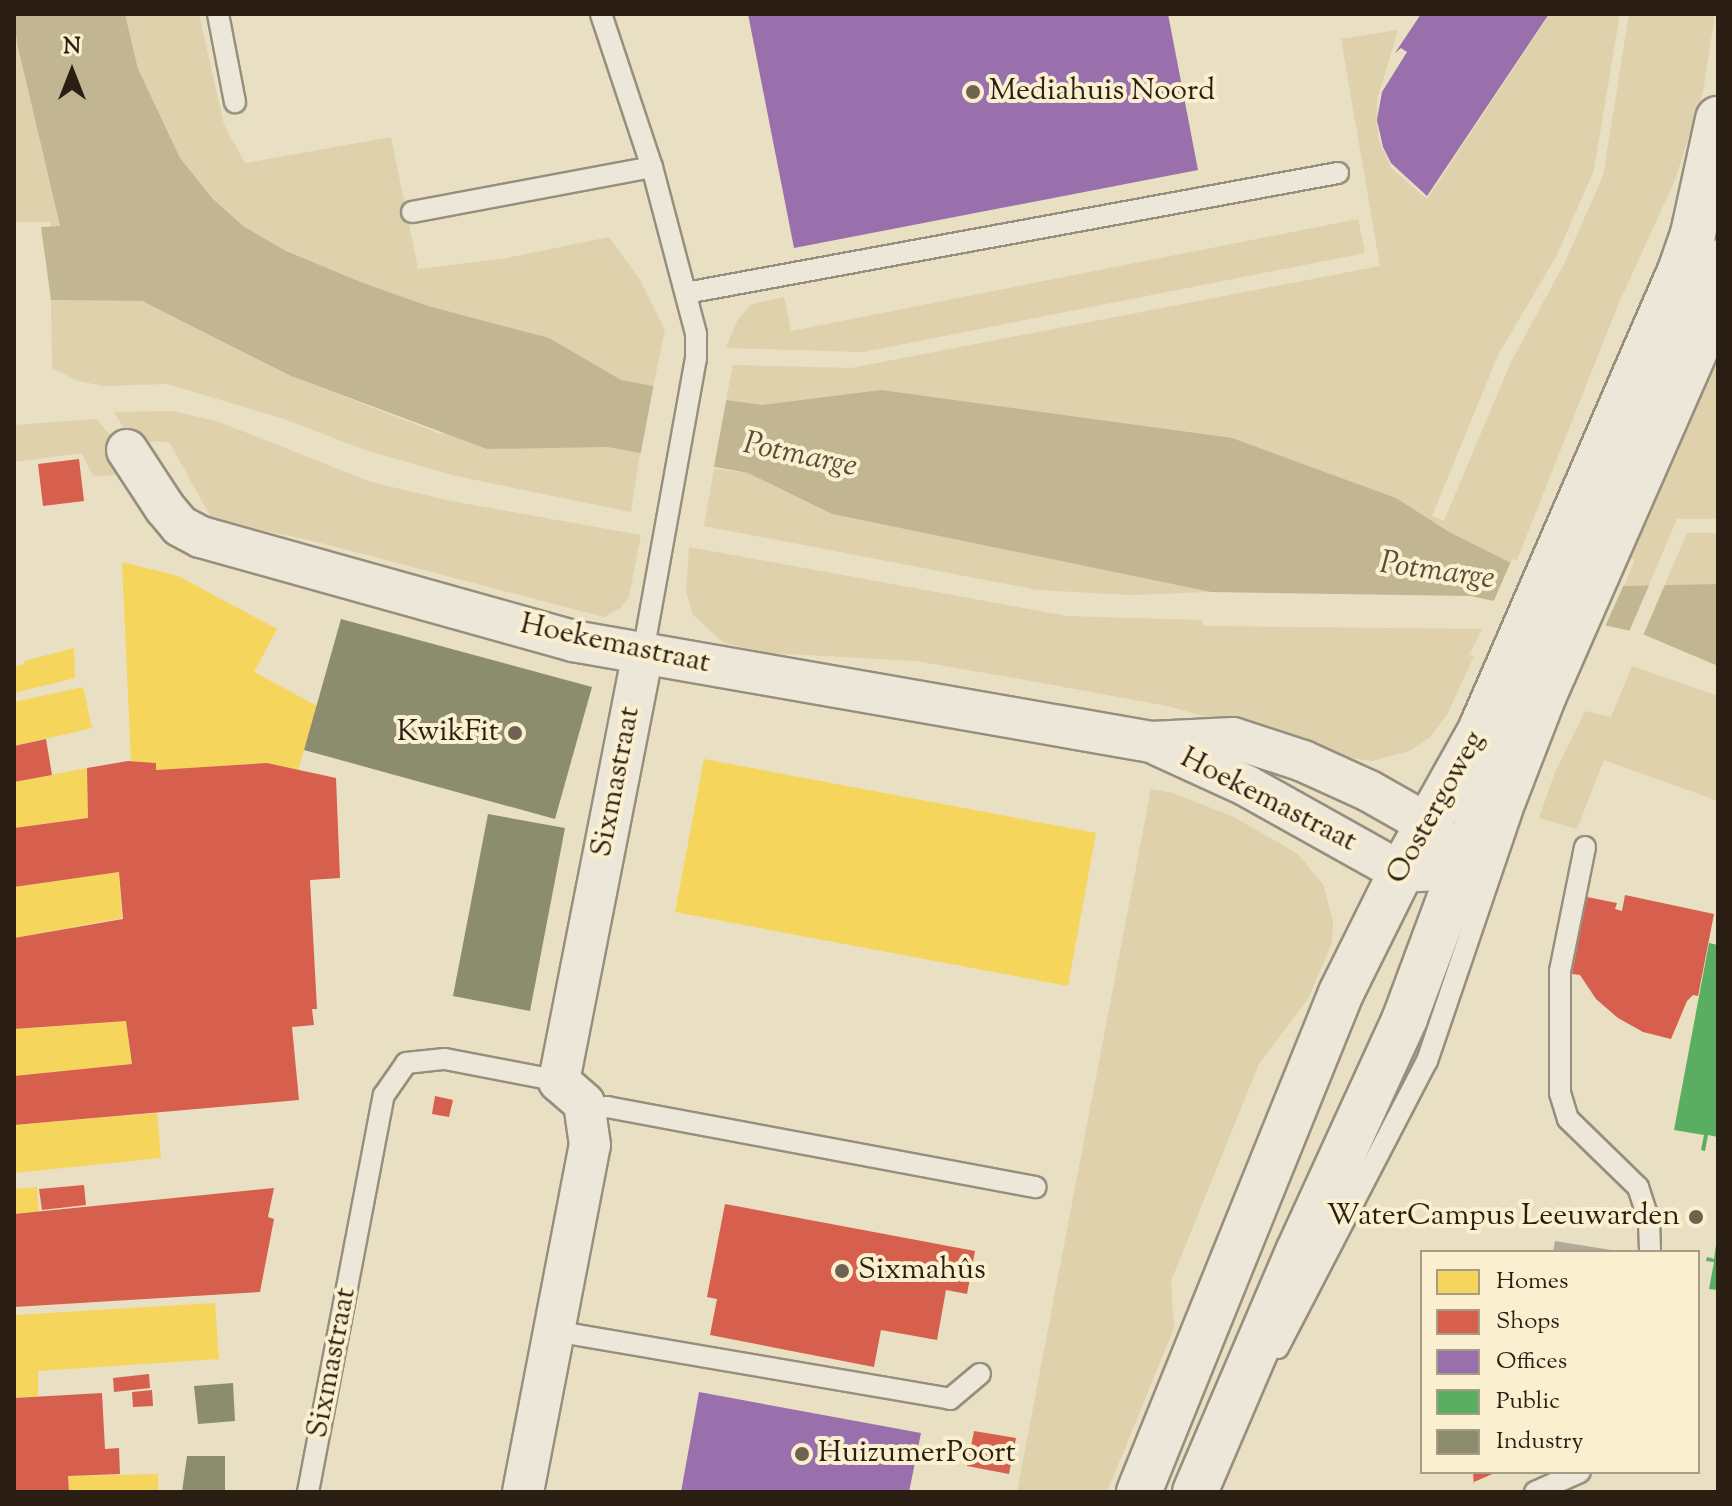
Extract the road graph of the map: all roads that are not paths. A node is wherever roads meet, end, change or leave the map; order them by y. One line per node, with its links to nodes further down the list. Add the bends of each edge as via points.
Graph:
1 (218, 14): 3 (lane)
2 (601, 14): 5 (lane, Sixmastraat)
3 (235, 102)
4 (1718, 119): 12 (main road, Oostergoweg, via 1693,234)
5 (652, 167): 7 (lane); 9 (lane, Sixmastraat)
6 (1338, 173): 9 (lane)
7 (412, 212)
8 (1718, 262): 12 (main road, Oostergoweg)
9 (686, 293): 14 (lane, Sixmastraat, via 696,334 691,388)
10 (1718, 328): 12 (lane, Oostergoweg)
11 (127, 450): 14 (street, Hoekemastraat, via 180,526 201,537 573,641)
12 (1581, 572): 13 (main road, Oostergoweg); 13 (lane, Oostergoweg)
13 (1549, 643): 16 (main road, Oostergoweg, via 1480,731); 18 (main road, Oostergoweg); 26 (lane, Oostergoweg, via 1515,803 1427,1061 1280,1346)
14 (643, 654): 15 (street, Hoekemastraat); 20 (street, Sixmastraat)
15 (1151, 742): 16 (street, Hoekemastraat, via 1233,738 1303,761); 19 (street, Hoekemastraat, via 1247,786)
16 (1429, 825): 18 (street, Hoekemastraat); 19 (main road, Oostergoweg)
17 (1585, 847): 23 (lane, via 1560,971 1560,1093 1568,1119 1638,1187 1649,1221)
18 (1462, 868): 19 (street); 26 (main road, Oostergoweg, via 1405,1018)
19 (1401, 872): 30 (main road, Oostergoweg, via 1341,993)
20 (559, 1081): 21 (street, via 577,1094); 28 (lane, Sixmastraat, via 445,1059 406,1063 384,1095)
21 (587, 1112): 22 (lane, via 607,1107); 24 (street, via 590,1145)
22 (1036, 1187)
23 (1650, 1250)
24 (554, 1331): 25 (lane, via 950,1399); 29 (street)
25 (980, 1374)
26 (1236, 1396): 31 (main road, Oostergoweg)
27 (1576, 1474): 32 (lane)
28 (308, 1492)
29 (523, 1492)
30 (1139, 1492)
31 (1195, 1492)
32 (1535, 1492)

